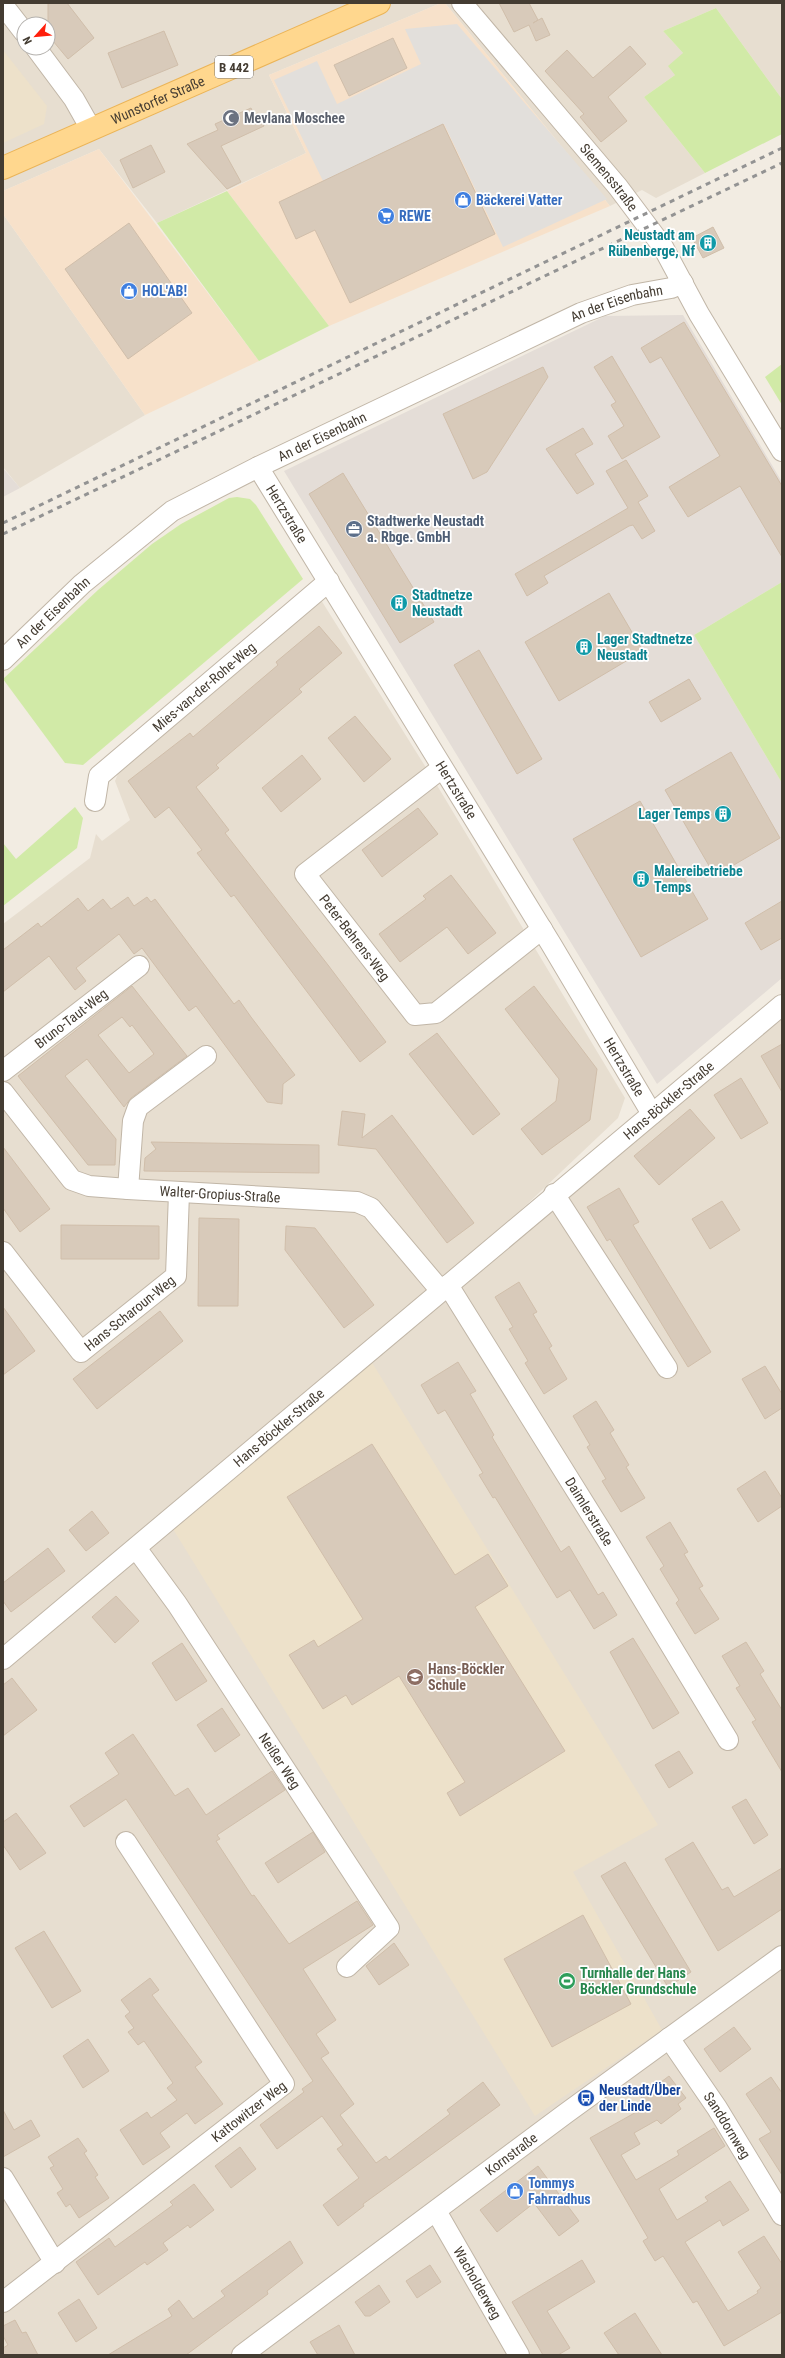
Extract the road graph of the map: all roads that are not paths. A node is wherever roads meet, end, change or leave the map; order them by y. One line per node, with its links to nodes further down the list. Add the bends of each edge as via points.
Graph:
1 (379, 3): 6 (main road, Wunstorfer Straße / B 442)
2 (462, 3): 8 (street, Siemensstraße, via 632,204 663,247)
3 (3, 5): 4 (street)
4 (16, 22)
5 (42, 56): 6 (street, via 74,99)
6 (91, 129): 7 (main road, Wunstorfer Straße / B 442)
7 (3, 168)
8 (683, 283): 9 (street, Siemensstraße); 10 (street, An der Eisenbahn, via 672,288 632,295 581,313)
9 (782, 451)
10 (258, 467): 11 (street, Hertzstraße); 12 (street, An der Eisenbahn, via 172,512 82,584)
11 (328, 581): 13 (street, Hertzstraße); 14 (street, Mies-van-der-Rohe-Weg, via 99,776)
12 (3, 660)
13 (442, 768): 15 (street, Hertzstraße); 15 (street, Peter-Behrens-Weg, via 305,874 414,1015 436,1013)
14 (95, 801)
15 (542, 929): 21 (street, Hertzstraße)
16 (139, 966): 19 (street, Bruno-Taut-Weg)
17 (782, 1005): 21 (street, Hans-Böckler-Straße)
18 (206, 1056): 22 (street, via 138,1107 133,1121)
19 (3, 1071)
20 (3, 1092): 22 (street, Walter-Gropius-Straße, via 72,1180 89,1186)
21 (652, 1114): 24 (street, Hans-Böckler-Straße)
22 (128, 1189): 23 (street, Walter-Gropius-Straße)
23 (179, 1193): 25 (street, Hans-Scharoun-Weg, via 176,1276 81,1352); 26 (street, Walter-Gropius-Straße, via 357,1202 371,1208)
24 (554, 1194): 26 (street, Hans-Böckler-Straße); 27 (street)
25 (3, 1252)
26 (445, 1288): 28 (street, Hans-Böckler-Straße); 30 (street, Daimlerstraße, via 607,1540)
27 (666, 1368)
28 (136, 1548): 29 (street, Hans-Böckler-Straße); 33 (street, Neißer Weg, via 182,1610 389,1928)
29 (3, 1659)
30 (728, 1740)
31 (126, 1842): 38 (street, Kattowitzer Weg, via 284,2084)
32 (782, 1956): 34 (street, Kornstraße)
33 (347, 1967)
34 (668, 2038): 36 (street, Kornstraße); 37 (street, Sanddornweg, via 718,2108)
35 (3, 2178): 38 (street)
36 (436, 2211): 40 (street, Kornstraße); 41 (street, Wacholderweg)
37 (782, 2215)
38 (55, 2263): 39 (street, Kattowitzer Weg)
39 (3, 2302)
40 (242, 2355)
41 (519, 2355)

